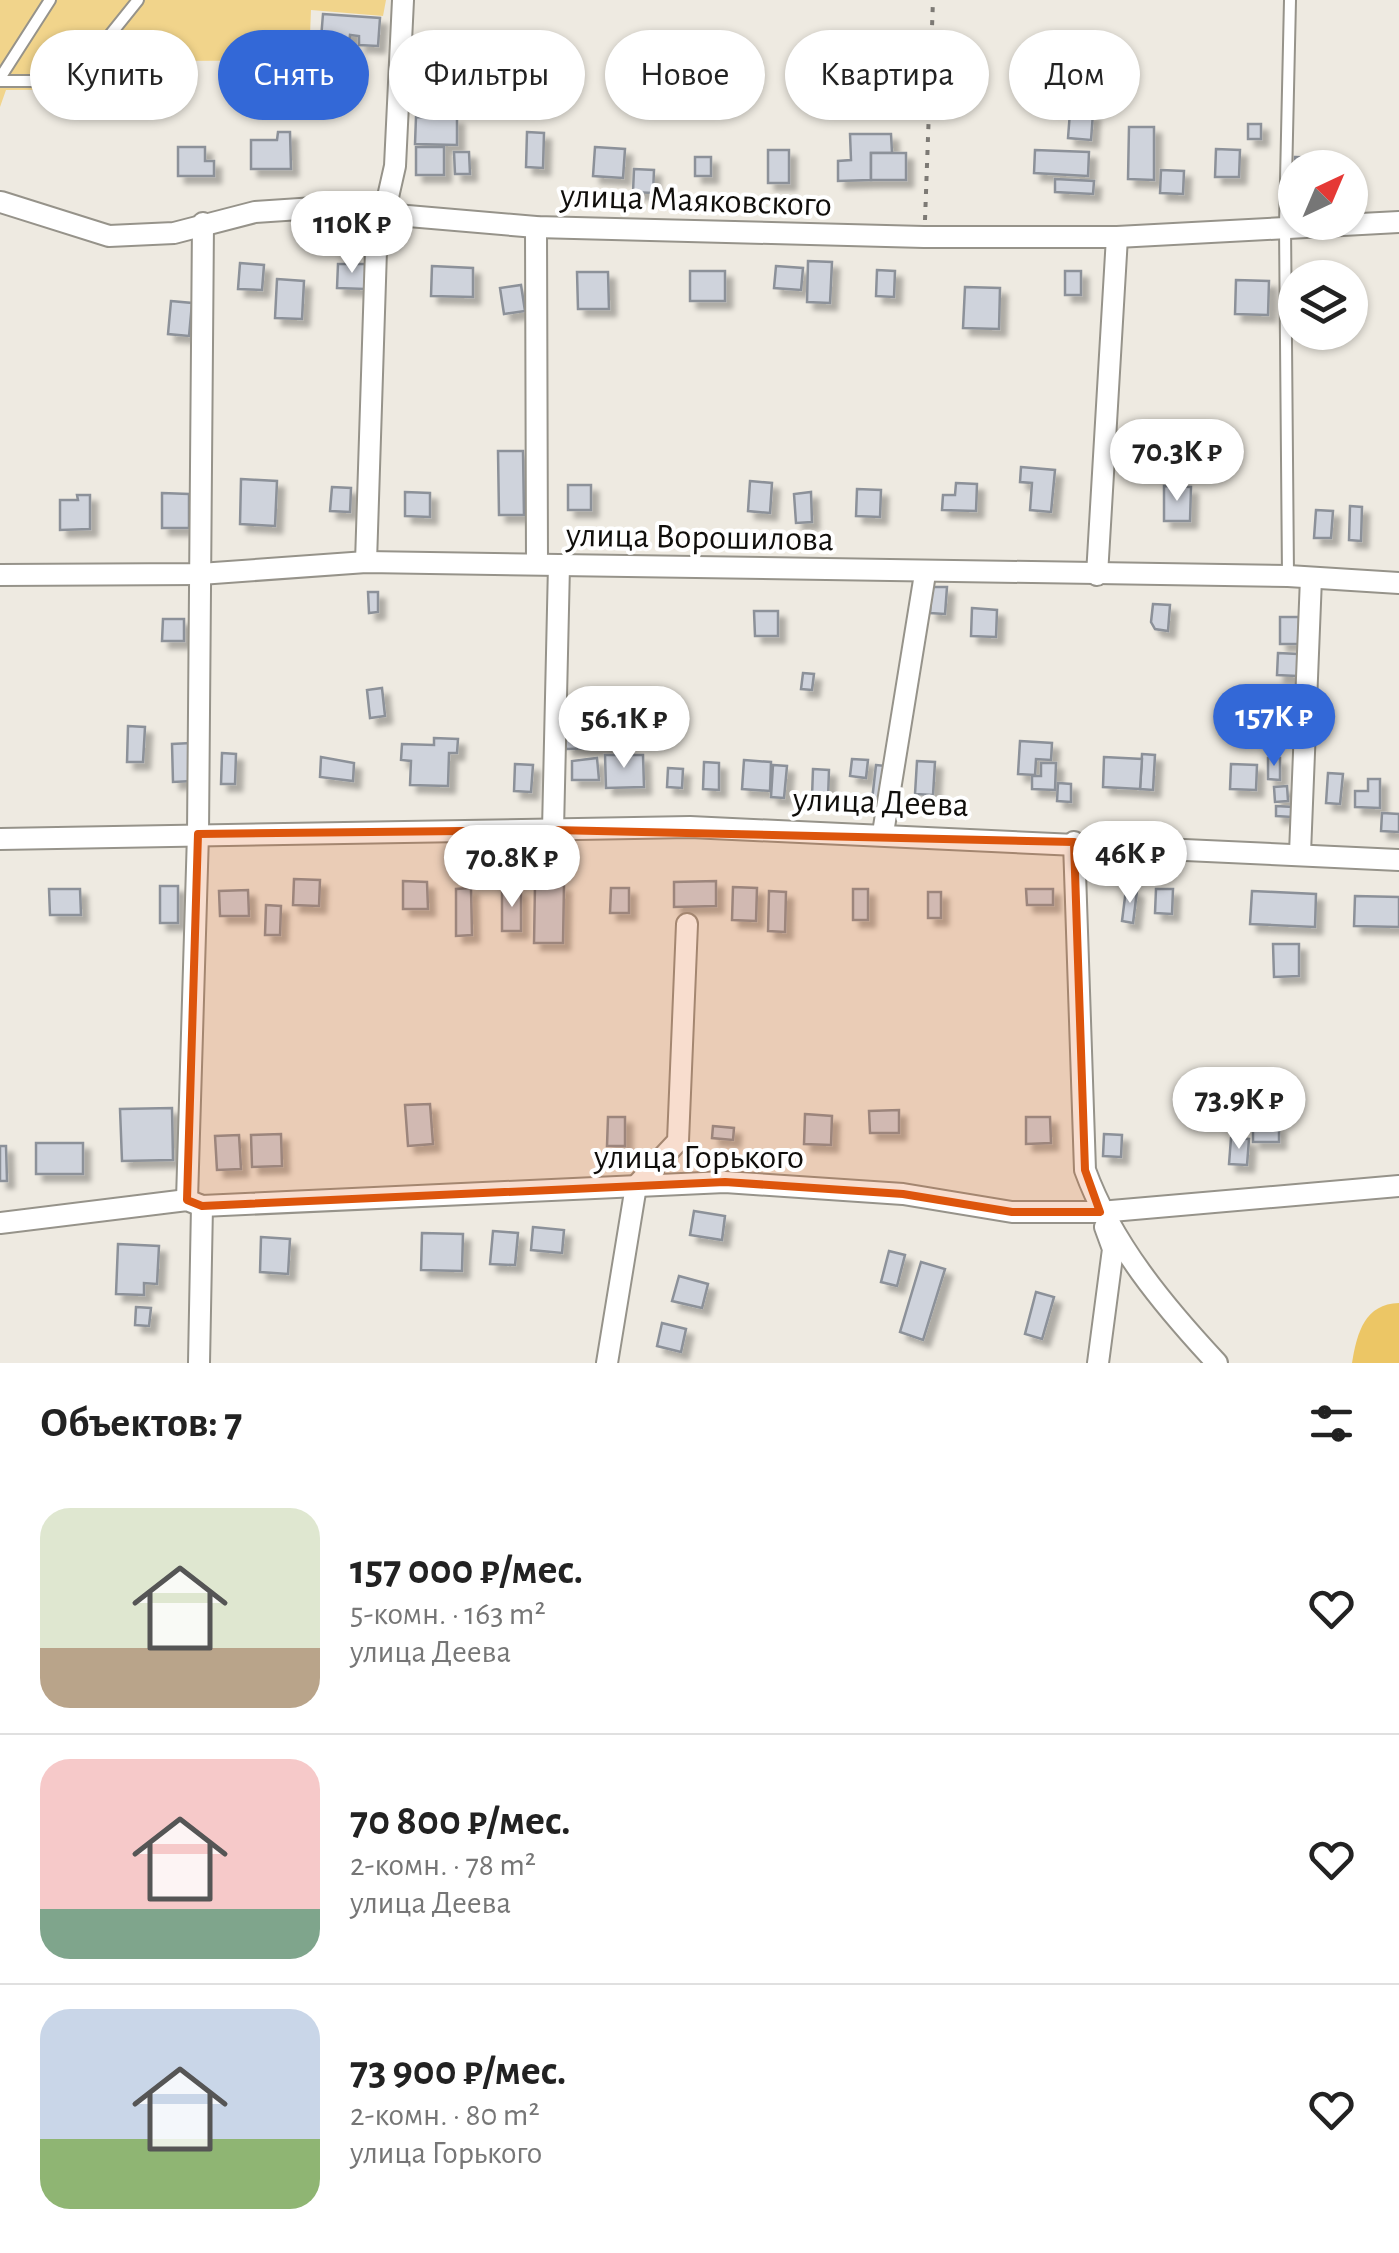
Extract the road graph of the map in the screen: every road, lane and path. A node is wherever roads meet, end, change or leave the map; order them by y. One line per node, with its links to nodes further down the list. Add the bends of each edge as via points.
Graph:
1 (50, 0): 6 (lane)
2 (138, 0): 6 (lane, via 74,81)
3 (404, 0): 9 (street)
4 (933, 0): 15 (path)
5 (1290, 0): 7 (lane)
6 (0, 80)
7 (1287, 150)
8 (0, 201): 11 (street, улица Маяковского, via 109,236 174,233)
9 (388, 212): 11 (street, улица Маяковского, via 315,208); 14 (street, улица Маяковского); 18 (street, via 376,250)
10 (1399, 222): 12 (street, улица Маяковского)
11 (202, 223): 21 (street)
12 (1368, 223)
13 (1278, 226): 16 (street, улица Маяковского)
14 (536, 227): 15 (street, улица Маяковского); 19 (street)
15 (924, 237): 16 (street, улица Маяковского)
16 (1117, 237): 24 (street)
17 (1285, 240): 25 (lane)
18 (366, 562): 19 (street, улица Ворошилова); 21 (street, улица Ворошилова)
19 (536, 564): 20 (street, улица Ворошилова)
20 (559, 565): 22 (street, улица Ворошилова); 28 (street)
21 (200, 574): 23 (street, улица Ворошилова); 30 (street)
22 (925, 574): 24 (street, улица Ворошилова); 29 (street)
23 (0, 575)
24 (1097, 575): 25 (street, улица Ворошилова)
25 (1288, 576): 26 (street, улица Ворошилова)
26 (1310, 578): 27 (street, улица Ворошилова); 33 (street)
27 (1399, 583)
28 (553, 830): 29 (street, улица Деева, via 690,826); 30 (street, улица Деева)
29 (883, 833): 32 (street, улица Деева)
30 (198, 834): 31 (street, улица Деева); 38 (street)
31 (0, 839)
32 (1074, 842): 33 (street, улица Деева); 39 (street, via 1085,1170)
33 (1300, 853): 34 (street, улица Деева)
34 (1399, 860)
35 (687, 924): 36 (street, via 678,1141)
36 (636, 1186): 38 (street, улица Горького); 39 (street, улица Горького, via 726,1182 903,1194 1012,1212); 42 (street)
37 (1399, 1186): 39 (street, улица Горького)
38 (194, 1203): 40 (street, улица Горького); 41 (street)
39 (1100, 1212): 43 (street, via 1112,1248); 44 (street, via 1168,1310)
40 (0, 1223)
41 (198, 1363)
42 (607, 1363)
43 (1098, 1363)
44 (1217, 1363)

